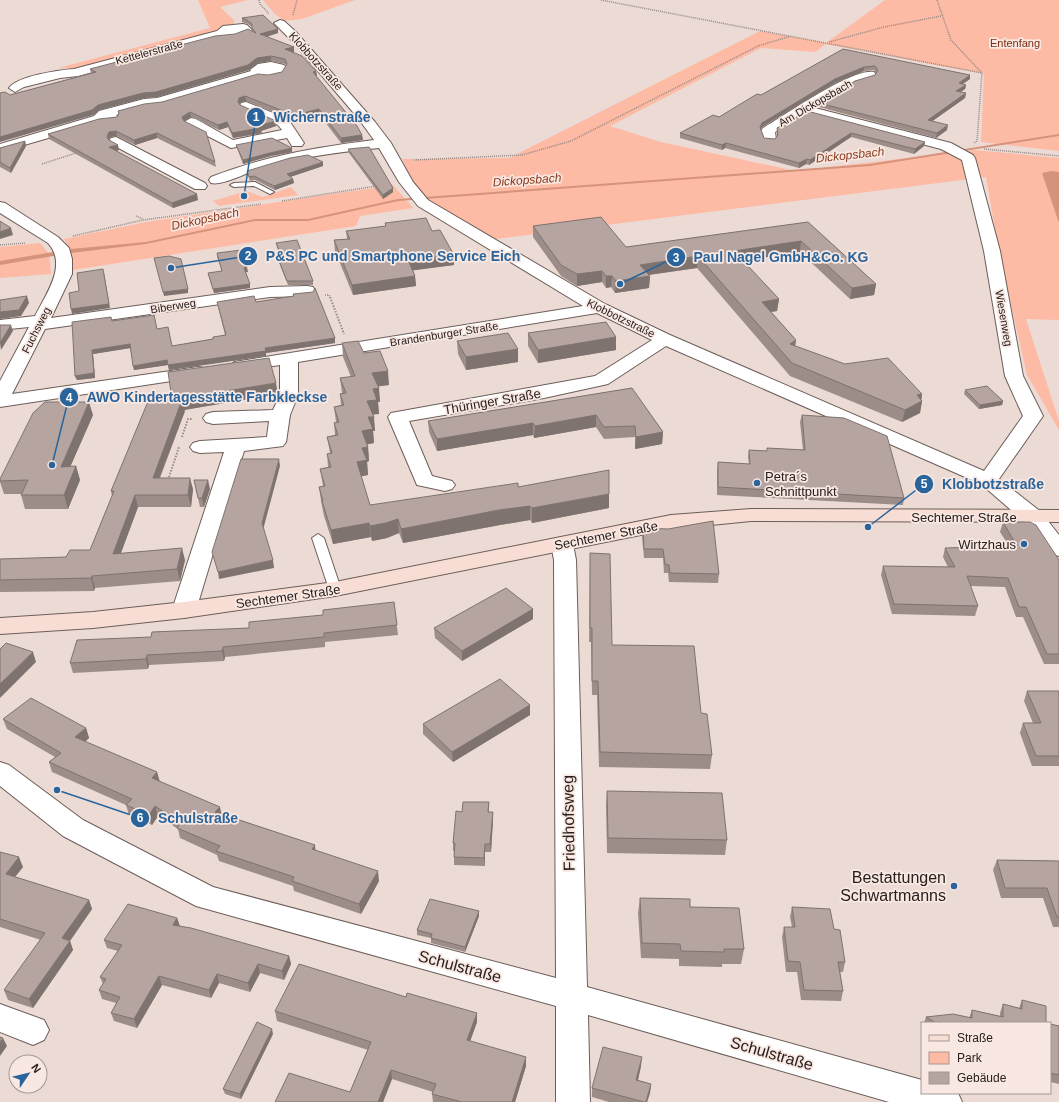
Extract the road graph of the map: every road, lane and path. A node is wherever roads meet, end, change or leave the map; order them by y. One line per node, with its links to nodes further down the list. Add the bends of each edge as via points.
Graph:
1 (297, 0): 5 (path)
2 (601, 0): 7 (path)
3 (936, 0): 4 (path)
4 (941, 16): 8 (path, via 878,28); 10 (path, via 951,40)
5 (286, 21): 19 (street, Klobbotzstraße, via 295,37 363,113)
6 (223, 33): 12 (street, Kettelerstraße, via 74,73 70,78 31,88 15,88)
7 (791, 36): 8 (path); 25 (path, via 758,46 616,119 571,141 552,147 522,155)
8 (827, 43): 10 (path)
9 (258, 73): 20 (street, via 158,102 152,107 99,119)
10 (982, 73): 22 (path, via 977,140)
11 (870, 75): 14 (street, Am Dickopsbach, via 850,81)
12 (0, 92)
13 (246, 106): 16 (street, via 283,122)
14 (803, 109): 17 (street, Am Dickopsbach, via 768,131); 22 (street, Wiesenweg)
15 (191, 122): 16 (street, via 231,144)
16 (290, 133): 23 (street)
17 (769, 139)
18 (116, 141): 29 (street)
19 (384, 143): 23 (street); 25 (street, Klobbotzstraße)
20 (0, 148)
21 (981, 149): 24 (path)
22 (958, 150): 50 (street, Wiesenweg, via 968,158 992,251 1014,376 1033,416)
23 (305, 153): 26 (street, via 253,166)
24 (1059, 156)
25 (394, 161): 27 (street, Klobbotzstraße)
26 (216, 180): 28 (street, via 226,180); 29 (street)
27 (404, 182): 31 (path); 39 (street, Klobbotzstraße, via 418,199)
28 (234, 185): 29 (street, via 227,191 217,194 203,192); 30 (lane, via 255,184)
29 (200, 186)
30 (270, 192)
31 (276, 201)
32 (268, 202): 35 (path)
33 (0, 206): 37 (street)
34 (136, 216): 35 (path)
35 (144, 220): 37 (path)
36 (0, 245): 37 (path)
37 (59, 249): 40 (street, Fuchsweg, via 64,274)
38 (307, 291): 40 (street, Biberweg, via 270,292); 43 (path, via 329,295)
39 (598, 308): 42 (street, Klobbotzstraße); 43 (street, Brandenburger Straße)
40 (40, 323): 41 (street, Biberweg); 45 (street, Fuchsweg)
41 (0, 325)
42 (664, 339): 50 (street, Klobbotzstraße); 51 (street, Thüringer Straße, via 601,380 398,417 424,480)
43 (350, 349): 44 (street, Brandenburger Straße)
44 (289, 359): 45 (street, Brandenburger Straße); 46 (street, via 289,395)
45 (0, 400)
46 (280, 415): 47 (street); 48 (street, via 276,442)
47 (212, 418)
48 (236, 446): 49 (street); 58 (street)
49 (200, 447)
50 (988, 480): 53 (street, Klobbotzstraße)
51 (445, 485)
52 (1059, 516): 53 (street, Sechtemer Straße)
53 (1033, 517): 55 (street, Sechtemer Straße, via 751,515 671,522); 56 (street, Klobbotzstraße)
54 (318, 538): 57 (lane)
55 (562, 544): 57 (street, Sechtemer Straße); 61 (street, Friedhofsweg, via 565,560)
56 (1059, 549)
57 (335, 589): 58 (street, Sechtemer Straße)
58 (184, 610): 59 (street, Sechtemer Straße, via 93,620)
59 (0, 626)
60 (0, 772): 61 (street, Schulstraße, via 73,828 206,897)
61 (570, 996): 64 (street, Friedhofsweg); 65 (street, Schulstraße)
62 (0, 1018): 63 (street)
63 (33, 1030)
64 (573, 1102)
65 (946, 1102)

